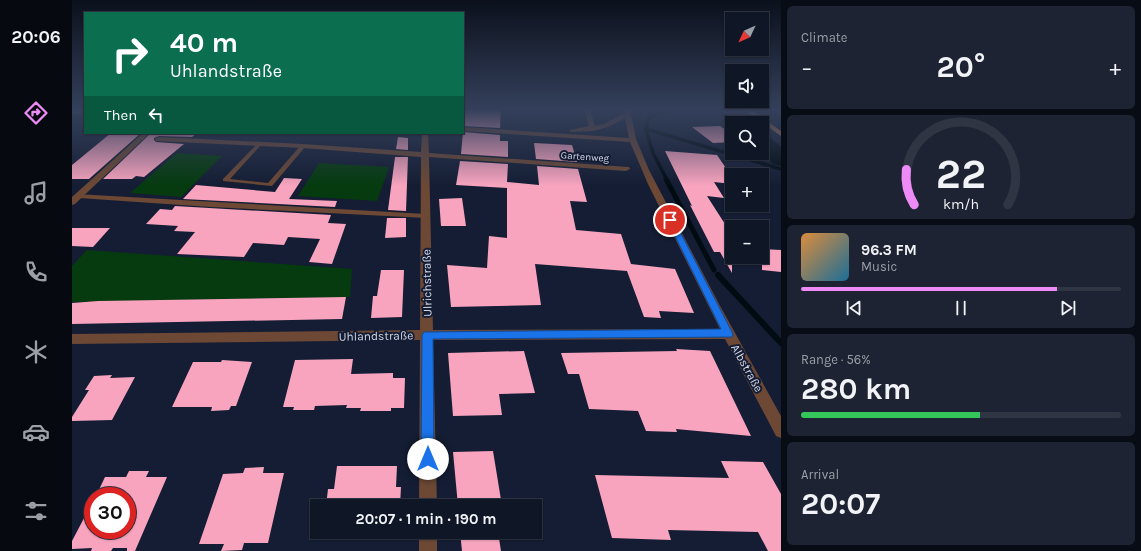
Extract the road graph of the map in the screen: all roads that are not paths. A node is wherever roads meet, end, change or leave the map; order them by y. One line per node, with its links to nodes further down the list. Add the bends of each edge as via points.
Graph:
1 (145, 135): 10 (street)
2 (425, 135): 8 (street, Ulrichstraße)
3 (561, 135): 4 (street)
4 (631, 137): 13 (street, Albstraße)
5 (159, 139): 6 (street, Gartenweg)
6 (259, 144): 7 (street, Gartenweg); 7 (lane, via 225,180 270,185)
7 (302, 146): 8 (street, Gartenweg)
8 (425, 155): 9 (street, Gartenweg); 12 (street, Ulrichstraße)
9 (626, 169)
10 (79, 196): 11 (street); 12 (lane)
11 (72, 202)
12 (426, 216): 14 (street, Ulrichstraße)
13 (728, 334): 14 (street, Uhlandstraße); 16 (street, Albstraße)
14 (427, 335): 15 (street, Uhlandstraße); 17 (street, Ulrichstraße)
15 (72, 339)
16 (781, 430)
17 (428, 499)
18 (428, 539): 19 (street)
19 (428, 551)

